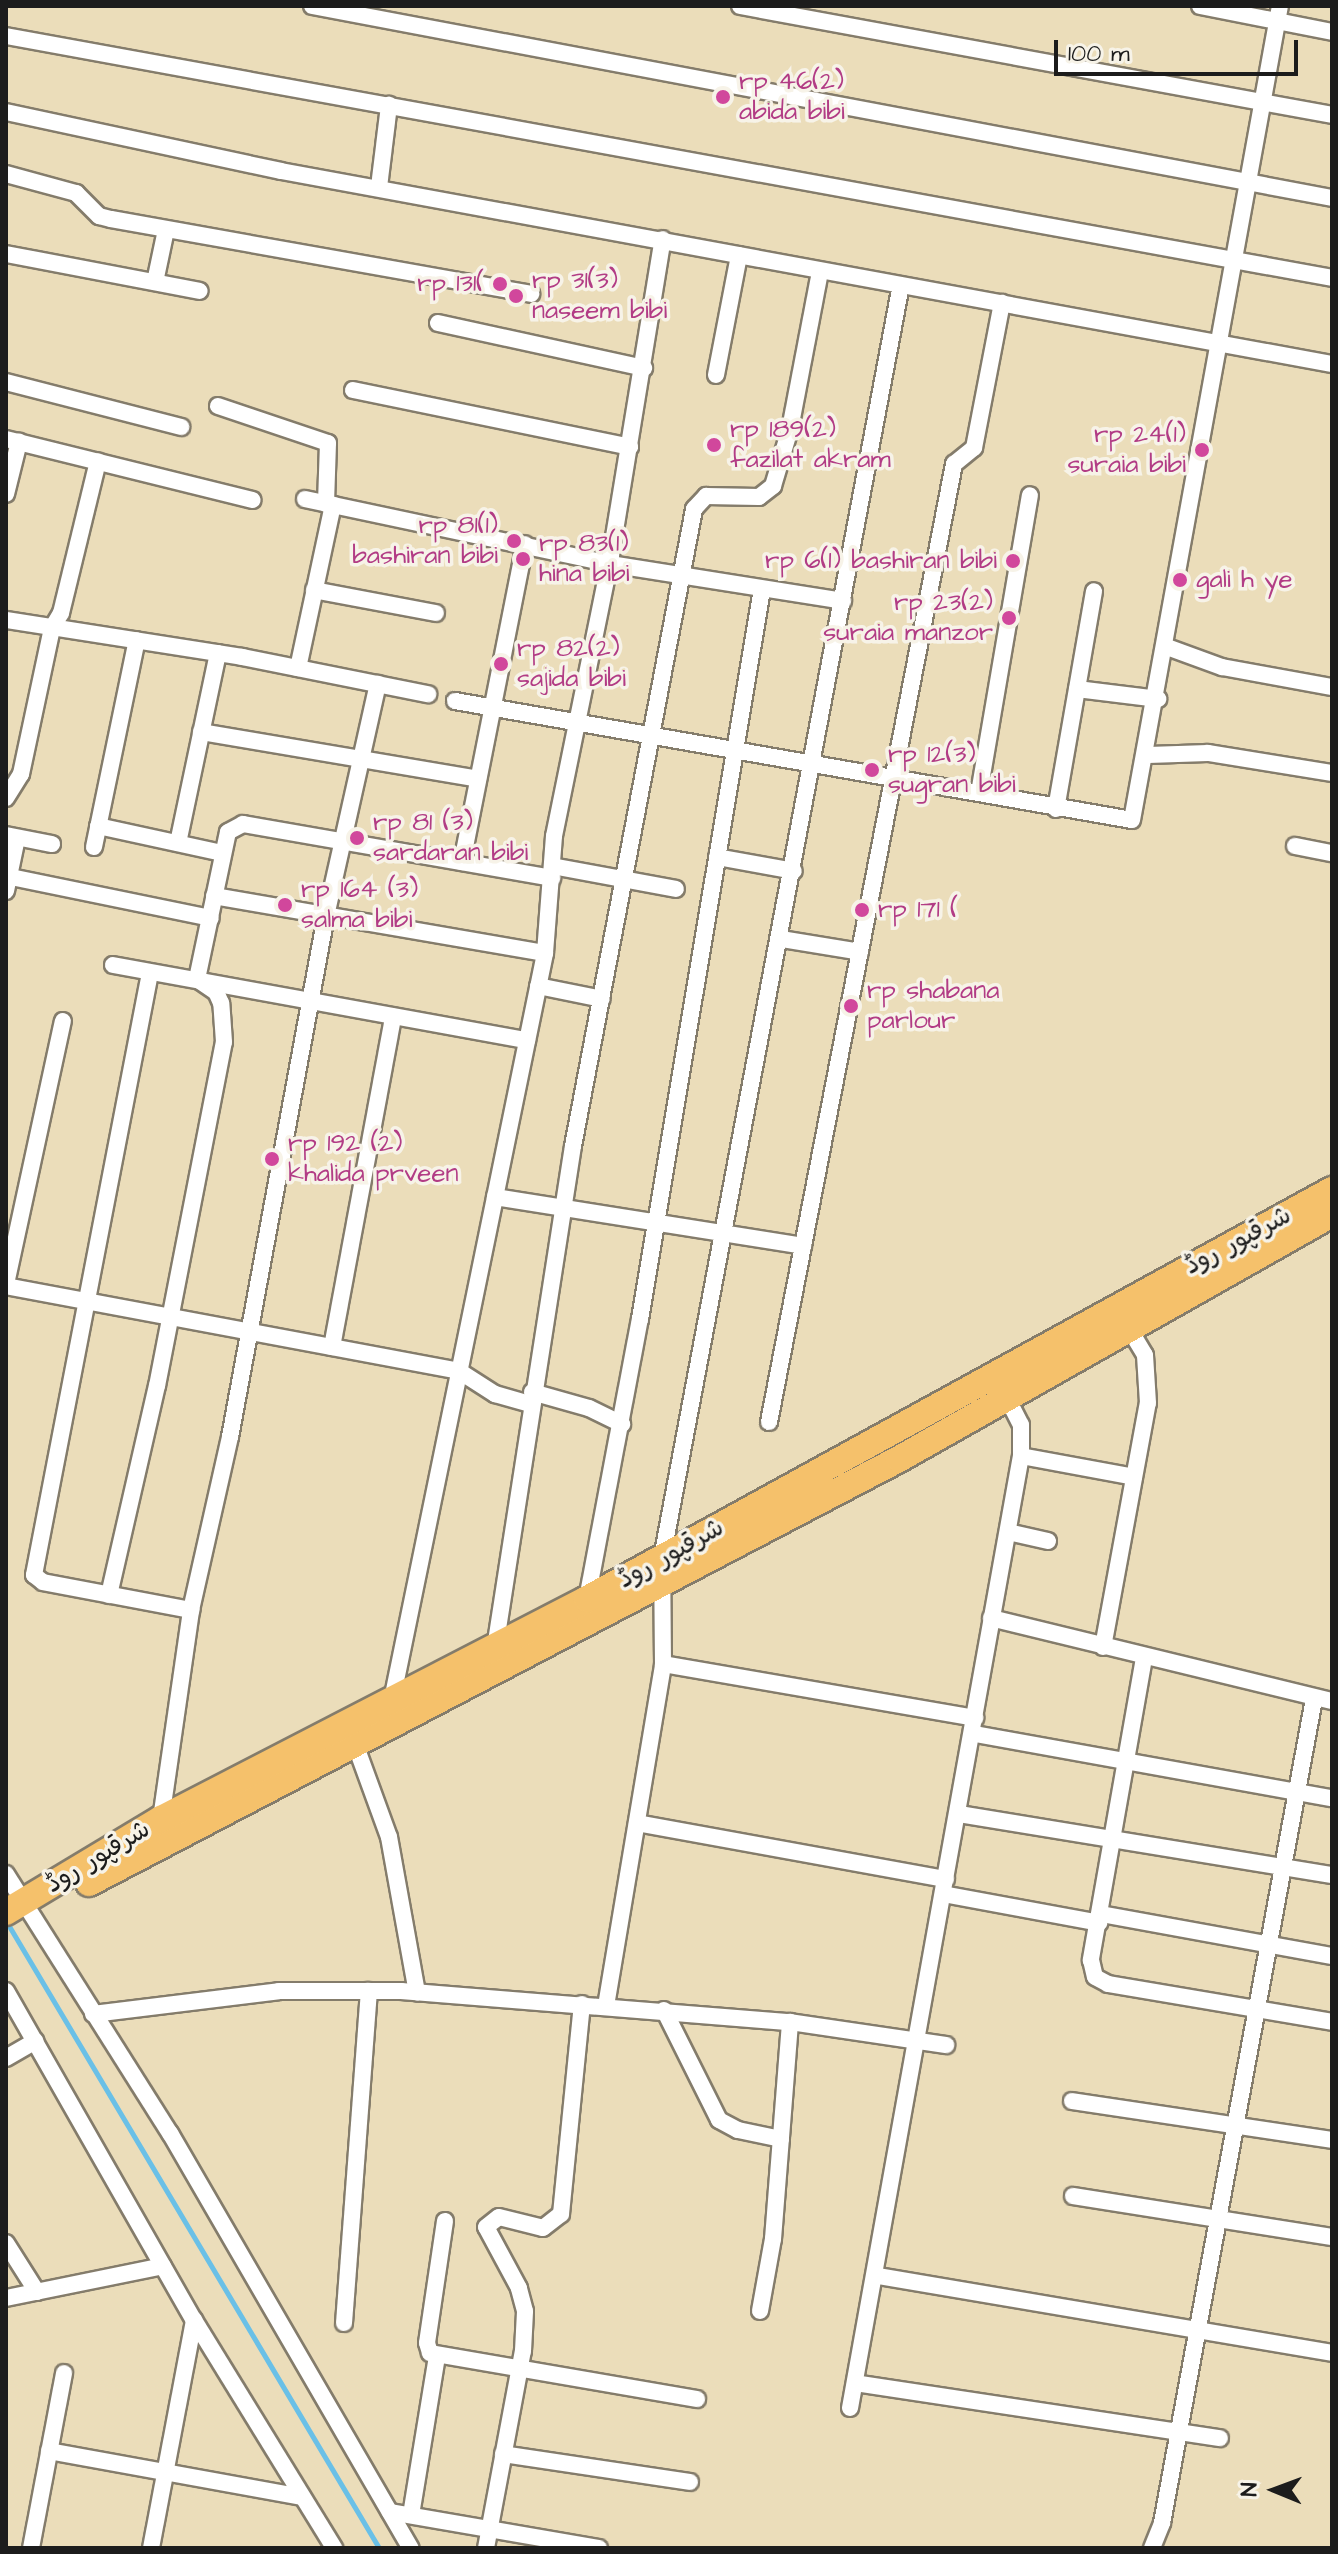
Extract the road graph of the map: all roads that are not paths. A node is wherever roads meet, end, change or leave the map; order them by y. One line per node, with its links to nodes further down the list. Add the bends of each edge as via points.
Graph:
1 (312, 6): 13 (street)
2 (740, 6): 8 (street)
3 (1200, 6): 4 (street)
4 (1235, 9): 5 (street)
5 (1279, 14): 6 (street); 8 (street)
6 (1332, 32)
7 (6, 36): 9 (street)
8 (1263, 102): 11 (street); 13 (street)
9 (389, 105): 14 (street); 20 (street)
10 (6, 112): 14 (street)
11 (1332, 115)
12 (6, 174): 16 (street, via 76,193 99,216)
13 (1248, 183): 15 (street); 20 (street)
14 (379, 187): 17 (street)
15 (1332, 198)
16 (166, 230): 23 (street); 26 (street)
17 (663, 239): 19 (street); 31 (street)
18 (6, 254): 23 (street)
19 (739, 255): 21 (street); 32 (street)
20 (1234, 261): 22 (street); 29 (street)
21 (820, 271): 24 (street); 47 (street, via 790,429 773,486 759,497 720,493 700,499)
22 (1332, 278)
23 (155, 282): 25 (street)
24 (901, 285): 27 (street); 51 (street)
25 (200, 291)
26 (531, 294)
27 (1002, 303): 29 (street); 74 (street, via 974,448 954,464)
28 (438, 323): 31 (street)
29 (1219, 345): 30 (street); 56 (street)
30 (1332, 364)
31 (644, 368): 38 (street)
32 (716, 375)
33 (6, 382): 36 (street)
34 (353, 390): 38 (street)
35 (218, 406): 44 (street, via 328,443)
36 (181, 427)
37 (12, 440): 39 (street); 40 (street)
38 (630, 447): 46 (street)
39 (98, 461): 43 (street); 54 (street, via 64,602)
40 (6, 494)
41 (1030, 495): 76 (street)
42 (305, 499): 44 (street)
43 (253, 500)
44 (329, 504): 45 (street); 49 (street)
45 (525, 544): 46 (street); 65 (street)
46 (610, 564): 47 (street); 66 (street)
47 (682, 575): 48 (street); 68 (street)
48 (762, 589): 51 (street); 69 (street)
49 (314, 590): 52 (street); 58 (street)
50 (1094, 591): 61 (street)
51 (843, 601): 72 (street)
52 (436, 613)
53 (6, 620): 54 (street)
54 (52, 628): 55 (street); 77 (street, via 21,774)
55 (137, 640): 57 (street); 79 (street)
56 (1167, 647): 60 (street, via 1222,667); 63 (street)
57 (218, 653): 58 (street); 67 (street)
58 (298, 668): 59 (street)
59 (378, 684): 62 (street); 71 (street)
60 (1332, 687)
61 (1077, 689): 63 (street); 78 (street)
62 (428, 694)
63 (1158, 699): 70 (street)
64 (455, 701): 65 (street)
65 (492, 707): 66 (street); 75 (street)
66 (577, 721): 68 (street); 91 (street)
67 (201, 732): 71 (street); 82 (street)
68 (652, 735): 69 (street); 93 (street)
69 (732, 750): 72 (street); 88 (street)
70 (1148, 755): 73 (street, via 1208,753); 78 (street, via 1132,820)
71 (361, 760): 75 (street); 81 (street)
72 (814, 765): 74 (street); 90 (street)
73 (1332, 773)
74 (894, 776): 76 (street); 99 (street)
75 (478, 779): 89 (street)
76 (979, 793): 78 (street)
77 (6, 798)
78 (1056, 809)
79 (98, 826): 82 (street); 85 (street)
80 (11, 836): 83 (street); 92 (street)
81 (343, 840): 86 (street, via 238,824 228,832); 89 (street); 96 (street)
82 (178, 843): 86 (street)
83 (52, 844)
84 (1295, 846): 87 (street)
85 (94, 847)
86 (222, 853): 95 (street)
87 (1332, 853)
88 (717, 857): 90 (street); 114 (street)
89 (462, 862): 91 (street)
90 (794, 871): 98 (street)
91 (552, 872): 93 (street); 100 (street)
92 (7, 881): 97 (street)
93 (625, 881): 94 (street); 105 (street)
94 (676, 889)
95 (214, 896): 96 (street); 97 (street)
96 (326, 916): 100 (street); 106 (street)
97 (211, 918): 103 (street)
98 (781, 939): 99 (street); 115 (street)
99 (860, 952): 116 (street)
100 (545, 953): 104 (street)
101 (113, 965): 102 (street)
102 (150, 973): 103 (street); 118 (street)
103 (197, 979): 106 (street); 119 (street, via 216,992 221,1003 224,1042)
104 (538, 986): 105 (street); 109 (street)
105 (602, 999): 112 (street)
106 (313, 1001): 107 (street); 121 (street)
107 (393, 1017): 109 (street); 122 (street)
108 (63, 1021): 117 (street)
109 (527, 1040): 111 (street)
110 (1332, 1190): 120 (main road, شرقپور روڈ)
111 (495, 1197): 112 (street); 123 (street)
112 (563, 1208): 114 (street); 125 (street)
113 (1332, 1214): 120 (main road, شرقپور روڈ)
114 (656, 1224): 115 (street); 127 (street)
115 (726, 1235): 116 (street); 132 (street)
116 (803, 1246): 126 (street)
117 (6, 1285): 118 (street)
118 (87, 1302): 119 (street); 133 (street, via 34,1575 43,1582)
119 (171, 1317): 121 (street); 133 (street)
120 (1121, 1317): 124 (main road, شرقپور روڈ); 129 (street, via 1145,1355 1149,1384); 132 (main road, شرقپور روڈ, via 991,1382)
121 (250, 1332): 122 (street); 135 (street)
122 (332, 1347): 123 (street)
123 (459, 1371): 125 (street, via 495,1394); 142 (street)
124 (1006, 1396): 128 (street, via 1021,1425); 132 (main road, شرقپور روڈ, via 899,1459)
125 (531, 1398): 127 (street); 138 (street)
126 (769, 1422)
127 (622, 1424): 134 (street)
128 (1021, 1456): 129 (street); 130 (street)
129 (1134, 1477): 137 (street)
130 (1008, 1532): 131 (street); 136 (street)
131 (1048, 1541)
132 (663, 1570): 134 (main road, شرقپور روڈ); 140 (street); 145 (main road, شرقپور روڈ)
133 (109, 1595): 135 (street)
134 (587, 1599): 138 (main road, شرقپور روڈ)
135 (191, 1610): 150 (street)
136 (991, 1618): 137 (street); 144 (street)
137 (1103, 1647): 139 (street)
138 (495, 1648): 142 (main road, شرقپور روڈ)
139 (1144, 1658): 141 (street); 146 (street)
140 (663, 1664): 144 (street); 151 (street)
141 (1314, 1699): 143 (street); 147 (street)
142 (392, 1700): 150 (main road, شرقپور روڈ)
143 (1332, 1701)
144 (975, 1726): 146 (street); 149 (street)
145 (354, 1741): 157 (main road, شرقپور روڈ); 163 (street, via 389,1837)
146 (1126, 1761): 147 (street); 152 (street)
147 (1297, 1793): 148 (street); 153 (street)
148 (1332, 1798)
149 (959, 1814): 152 (street); 156 (street)
150 (161, 1819): 157 (main road, شرقپور روڈ)
151 (637, 1823): 156 (street); 165 (street)
152 (1113, 1840): 153 (street); 158 (street)
153 (1283, 1869): 155 (street); 159 (street)
154 (6, 1874): 157 (street)
155 (1332, 1875)
156 (945, 1886): 158 (street); 172 (street)
157 (15, 1916): 168 (street)
158 (1100, 1918): 159 (street); 167 (street, via 1091,1967 1101,1982)
159 (1269, 1945): 160 (street); 167 (street)
160 (1332, 1956)
161 (6, 1991): 171 (street)
162 (369, 1991): 163 (street); 168 (street, via 279,1991); 190 (street)
163 (417, 1992): 164 (street)
164 (582, 2004): 165 (street); 194 (street, via 561,2214 543,2228 499,2217 486,2227 523,2299)
165 (606, 2006): 166 (street)
166 (664, 2010): 169 (street); 177 (street, via 719,2120)
167 (1257, 2010): 170 (street); 176 (street)
168 (93, 2014): 206 (street, via 170,2133)
169 (790, 2022): 172 (street); 177 (street)
170 (1332, 2022)
171 (35, 2041): 174 (street); 184 (street)
172 (915, 2041): 173 (street); 185 (street)
173 (946, 2045)
174 (6, 2058)
175 (1072, 2101): 176 (street)
176 (1237, 2127): 178 (street); 180 (street)
177 (781, 2139): 188 (street)
178 (1332, 2140)
179 (1073, 2196): 180 (street)
180 (1217, 2217): 182 (street); 191 (street)
181 (445, 2221): 193 (street, via 427,2343)
182 (1332, 2237)
183 (6, 2243): 186 (street)
184 (163, 2266): 186 (street); 189 (street)
185 (878, 2276): 191 (street); 196 (street)
186 (37, 2292): 187 (street)
187 (6, 2298)
188 (760, 2311)
189 (194, 2320): 203 (street); 205 (street)
190 (344, 2323)
191 (1196, 2333): 192 (street); 199 (street)
192 (1332, 2353)
193 (437, 2356): 194 (street); 207 (street)
194 (519, 2370): 197 (street); 202 (street)
195 (64, 2373): 201 (street)
196 (855, 2383): 198 (street); 199 (street)
197 (697, 2399)
198 (850, 2408)
199 (1175, 2432): 200 (street); 215 (street, via 1162,2523)
200 (1220, 2438)
201 (49, 2451): 203 (street); 209 (street)
202 (503, 2454): 204 (street); 208 (street)
203 (165, 2473): 205 (street); 210 (street)
204 (690, 2482)
205 (302, 2497): 211 (street)
206 (390, 2512): 207 (street); 212 (street)
207 (411, 2515): 208 (street)
208 (489, 2529): 213 (street); 214 (street)
209 (31, 2548)
210 (151, 2548)
211 (334, 2548)
212 (411, 2548)
213 (486, 2548)
214 (599, 2548)
215 (1152, 2548)

